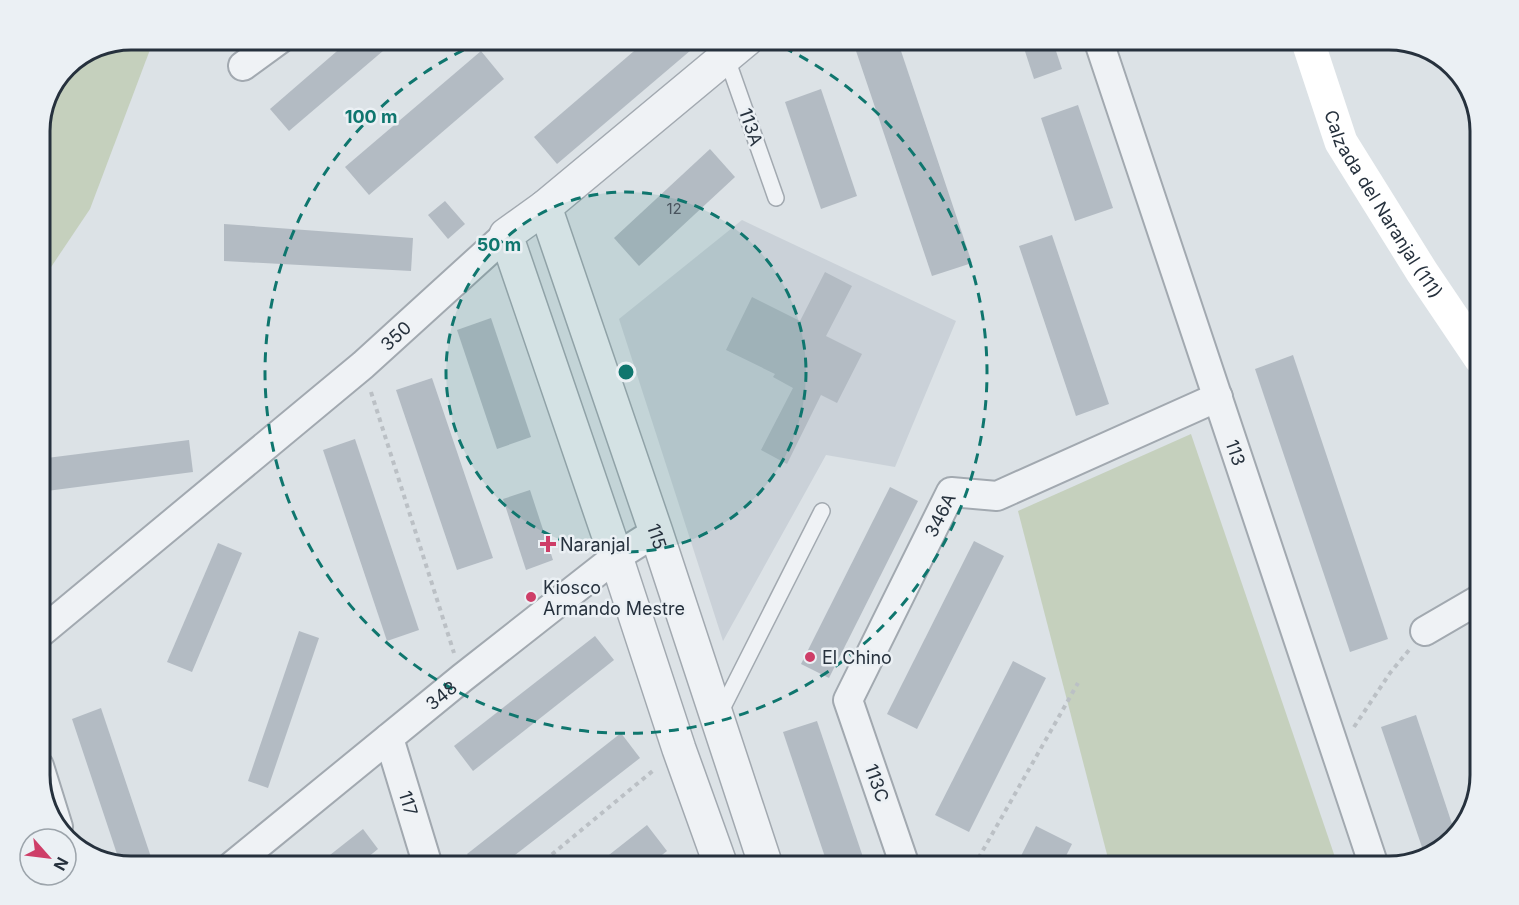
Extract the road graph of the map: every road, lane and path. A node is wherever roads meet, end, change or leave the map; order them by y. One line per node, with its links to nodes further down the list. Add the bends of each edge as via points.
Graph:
1 (265, 50): 6 (street)
2 (733, 50): 8 (street, 350)
3 (738, 50): 7 (lane, 113A)
4 (1102, 50): 12 (street, 113)
5 (1311, 50): 10 (main road, Calzada del Naranjal (111), via 1341,142)
6 (243, 66)
7 (776, 198)
8 (545, 207): 9 (street, 350); 14 (street, 115)
9 (506, 235): 11 (street, 350); 15 (street)
10 (1469, 342)
11 (363, 365): 17 (street, 350); 19 (path)
12 (1218, 397): 21 (street, 346A, via 997,496 951,492); 25 (street, 113)
13 (822, 511): 22 (lane)
14 (656, 532): 15 (street, 348); 22 (street, 115)
15 (616, 557): 19 (street, 348); 24 (street)
16 (1470, 604): 18 (street)
17 (50, 625)
18 (1425, 631): 25 (path, via 1390,673)
19 (462, 678): 23 (street, 348)
20 (1078, 683): 32 (path)
21 (848, 700): 31 (street, 113C)
22 (717, 718): 30 (street, 115)
23 (389, 738): 26 (street, 348); 27 (street, 117)
24 (679, 749): 28 (path); 29 (street)
25 (1336, 752): 33 (street, 113)
26 (244, 856)
27 (425, 856)
28 (550, 856)
29 (717, 856)
30 (763, 856)
31 (902, 856)
32 (980, 856)
33 (1371, 856)

